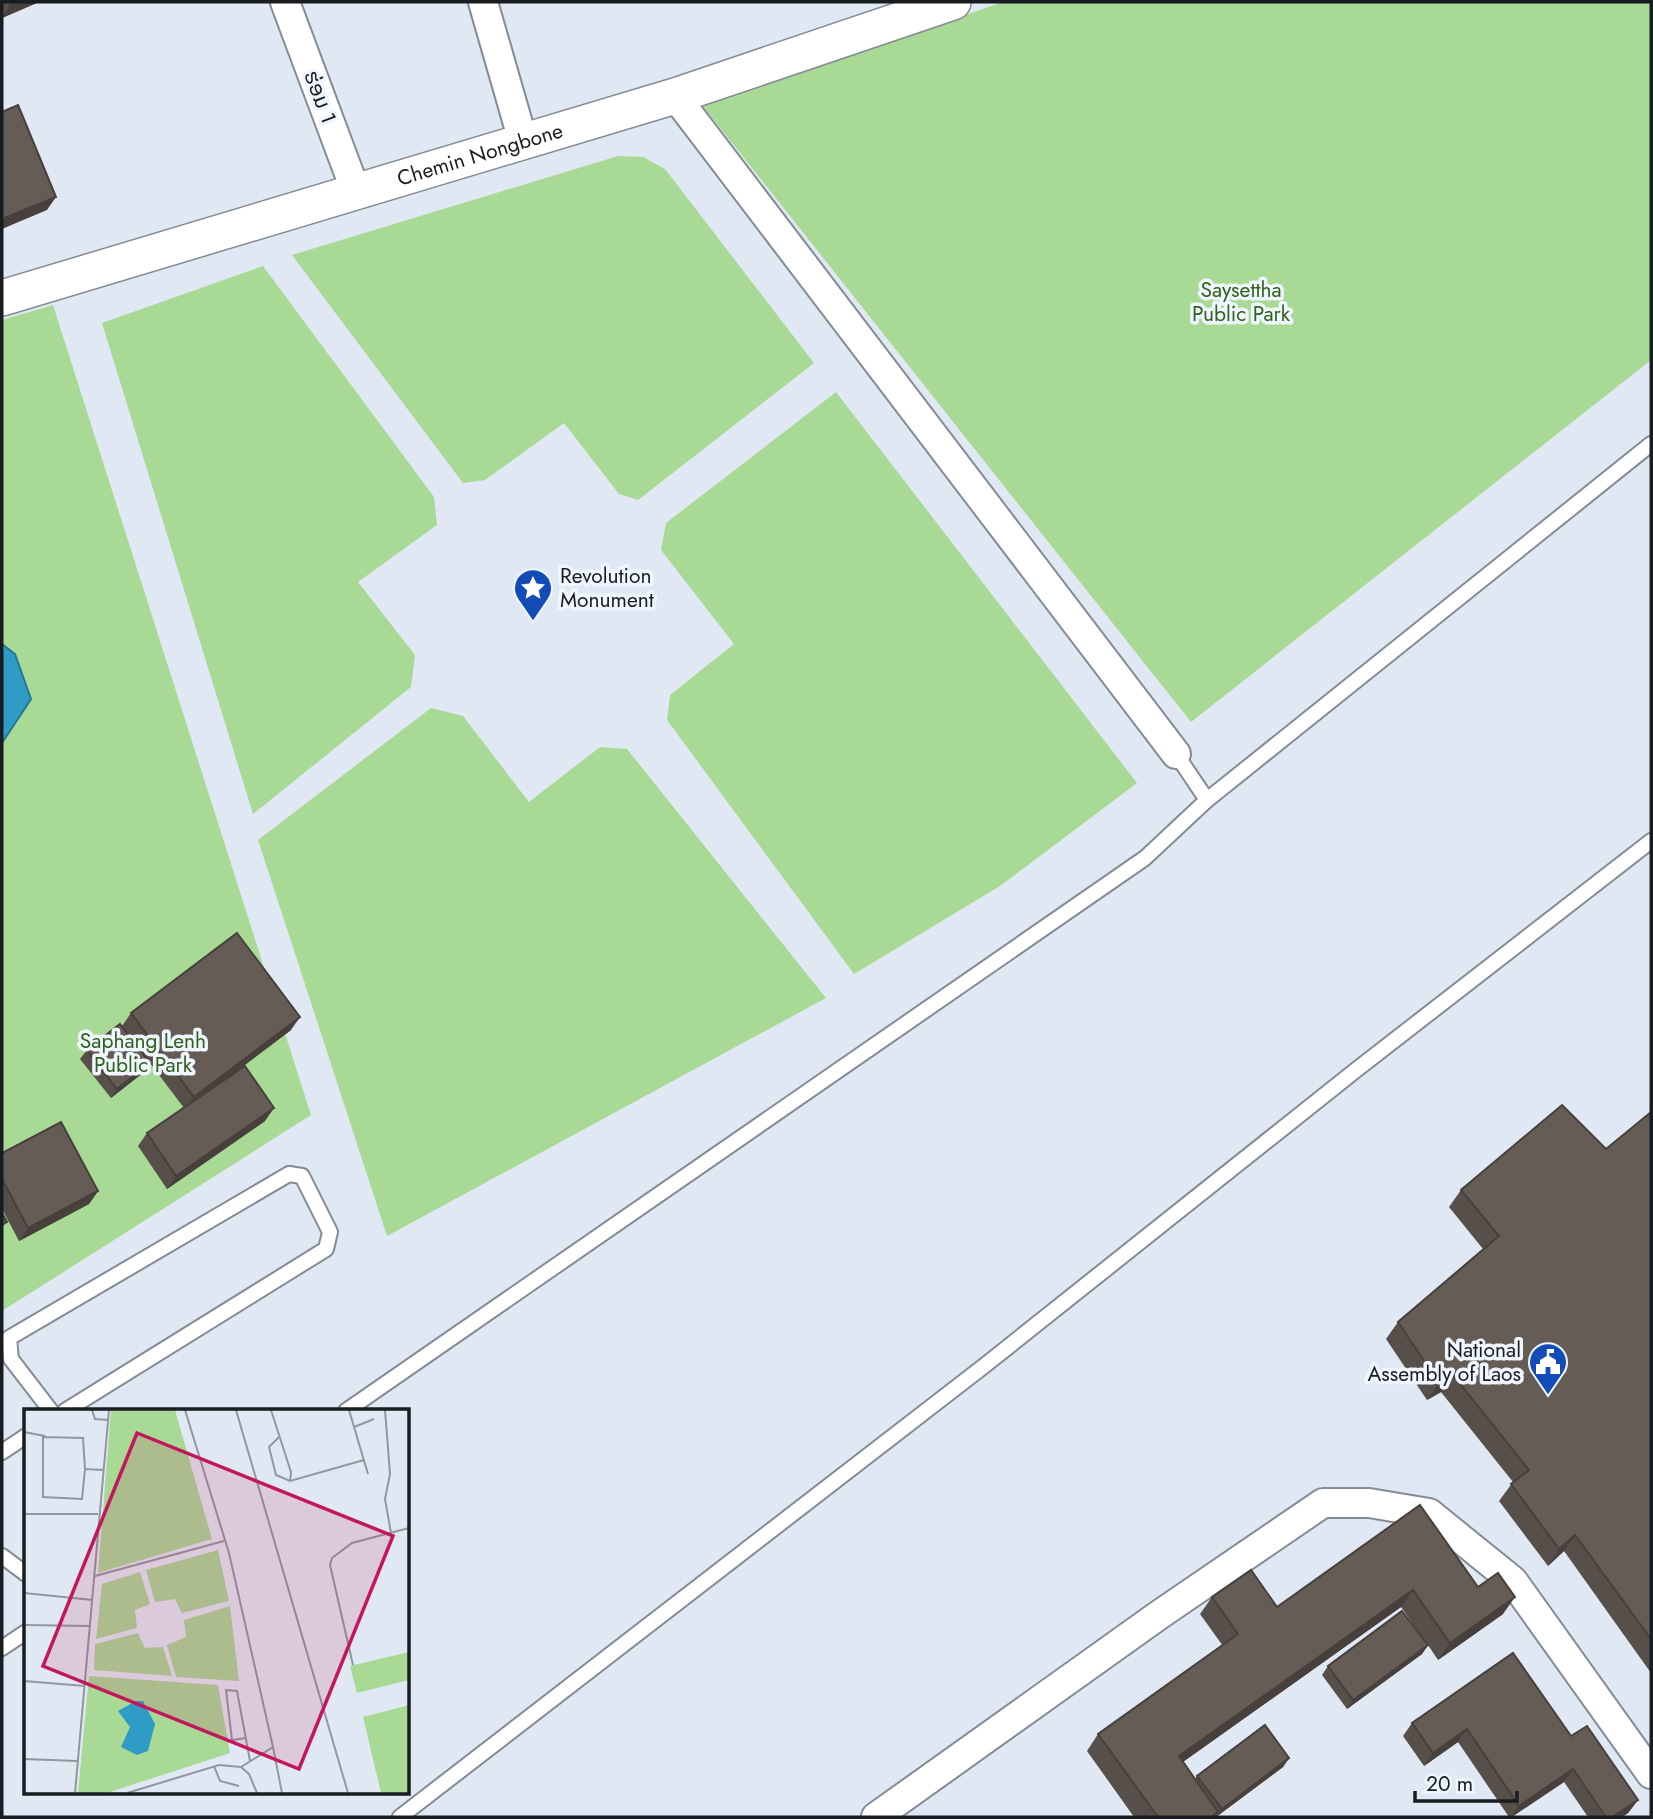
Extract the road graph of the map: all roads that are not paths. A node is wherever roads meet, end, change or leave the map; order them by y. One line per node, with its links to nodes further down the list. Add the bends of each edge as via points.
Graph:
1 (285, 2): 6 (street, ຮ່ອມ 1)
2 (483, 2): 5 (street)
3 (953, 2): 4 (street, Chemin Nongbone)
4 (675, 96): 5 (street, Chemin Nongbone); 9 (street)
5 (523, 141): 6 (street, Chemin Nongbone)
6 (356, 192): 7 (street, Chemin Nongbone)
7 (2, 298)
8 (1651, 444): 10 (lane)
9 (1176, 754): 10 (lane)
10 (1207, 800): 14 (lane, via 1145,858)
11 (1651, 841): 22 (lane, via 973,1375)
12 (49, 1409): 13 (lane, via 11,1359 9,1338 289,1174 302,1176 330,1232 326,1249)
13 (68, 1409)
14 (349, 1409)
15 (24, 1437): 16 (lane)
16 (2, 1452)
17 (2, 1556): 18 (lane)
18 (24, 1572)
19 (24, 1633): 20 (lane)
20 (2, 1648)
21 (1651, 1774): 23 (street, via 1513,1581 1429,1513 1369,1503 1322,1503)
22 (400, 1817)
23 (876, 1817)

